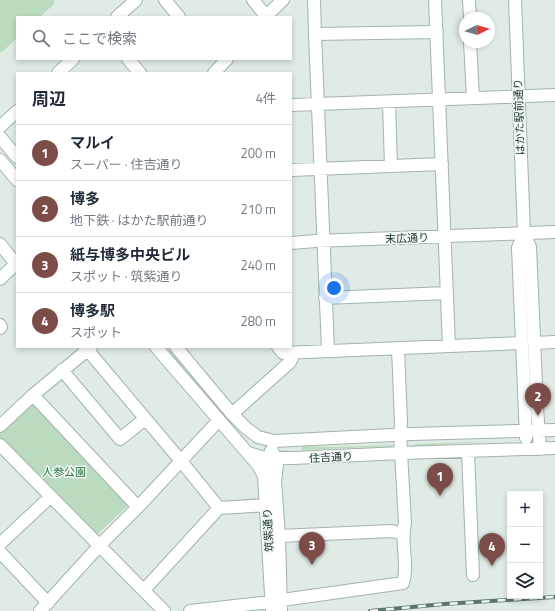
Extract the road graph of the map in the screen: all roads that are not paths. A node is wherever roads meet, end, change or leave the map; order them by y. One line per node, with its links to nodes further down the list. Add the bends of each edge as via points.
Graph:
1 (136, 0): 10 (street)
2 (165, 0): 11 (street)
3 (252, 0): 12 (street)
4 (283, 0): 12 (street)
5 (314, 0): 14 (street)
6 (435, 0): 13 (street)
7 (469, 0): 9 (street)
8 (515, 0): 21 (street, はかた駅前通り)
9 (470, 12)
10 (119, 16)
11 (178, 16)
12 (265, 16)
13 (437, 32): 14 (street); 23 (street)
14 (315, 34): 25 (street)
15 (470, 48): 22 (street)
16 (72, 60): 18 (street)
17 (129, 60): 19 (street)
18 (59, 72)
19 (139, 72)
20 (555, 95): 21 (street)
21 (518, 97): 22 (street); 38 (street, はかた駅前通り)
22 (473, 98): 23 (street)
23 (440, 99): 24 (street); 32 (street)
24 (389, 102): 25 (street); 33 (street)
25 (318, 104): 26 (street); 34 (street)
26 (292, 105)
27 (16, 112): 28 (street)
28 (0, 127)
29 (0, 137): 30 (street)
30 (16, 156)
31 (0, 160): 36 (street)
32 (442, 164): 33 (street); 39 (street)
33 (391, 166): 34 (street)
34 (320, 169): 35 (street); 40 (street)
35 (292, 170)
36 (16, 179)
37 (555, 232): 38 (street, 末広通り)
38 (524, 233): 39 (street, 末広通り); 48 (street, はかた駅前通り, via 518,248)
39 (446, 236): 40 (street, 末広通り); 45 (street)
40 (323, 241): 41 (street, 末広通り); 46 (street)
41 (292, 243)
42 (0, 244): 43 (street)
43 (16, 265): 44 (street)
44 (0, 279)
45 (447, 292): 46 (street); 49 (street)
46 (325, 298): 55 (street)
47 (555, 342): 48 (street)
48 (528, 343): 49 (street); 64 (street, はかた駅前通り); 65 (street, はかた駅前通り)
49 (449, 346): 54 (street)
50 (88, 348): 57 (street); 60 (street)
51 (157, 348): 61 (street)
52 (177, 348): 59 (street, 住吉通り)
53 (279, 348): 56 (street, via 283,352)
54 (398, 348): 55 (street); 66 (street)
55 (328, 350): 56 (street)
56 (294, 353): 59 (street, via 290,362)
57 (62, 370): 58 (street); 60 (street, via 120,439)
58 (33, 395): 62 (street); 82 (street)
59 (232, 414): 67 (street, 住吉通り)
60 (145, 419): 78 (street)
61 (219, 420): 74 (street); 78 (street)
62 (0, 426)
63 (555, 430): 64 (street, 住吉通り)
64 (538, 431): 65 (street, 住吉通り); 72 (street, はかた駅前通り)
65 (526, 432): 66 (street, 住吉通り); 71 (street, はかた駅前通り)
66 (400, 435): 68 (street, 住吉通り); 75 (street)
67 (258, 437): 68 (street, 住吉通り, via 274,441); 76 (street)
68 (290, 440): 76 (street, via 282,442)
69 (0, 445): 80 (street)
70 (555, 448): 72 (street, 住吉通り)
71 (526, 449): 72 (street, 住吉通り); 73 (street, 住吉通り)
72 (540, 449)
73 (468, 451): 75 (street, 住吉通り); 89 (street)
74 (248, 453): 76 (street, 住吉通り); 79 (street)
75 (402, 453): 77 (street, 住吉通り); 84 (street, via 405,523)
76 (272, 455): 77 (street, 住吉通り); 79 (street, 筑紫通り)
77 (293, 458): 79 (street, via 279,464)
78 (181, 461): 82 (street); 83 (street)
79 (270, 476): 81 (street, 筑紫通り); 85 (street, 筑紫通り)
80 (50, 497): 86 (street); 87 (street)
81 (266, 505): 83 (street); 91 (street, 筑紫通り)
82 (138, 507): 87 (street)
83 (219, 508): 90 (street)
84 (403, 534): 85 (street, via 392,531); 91 (street, via 406,575 403,583)
85 (279, 536): 91 (street, 筑紫通り)
86 (0, 544)
87 (100, 545): 90 (street); 92 (street)
88 (0, 552): 92 (street)
89 (473, 575)
90 (144, 590): 93 (street)
91 (276, 606): 94 (street)
92 (44, 607)
93 (164, 611)
94 (190, 611)

